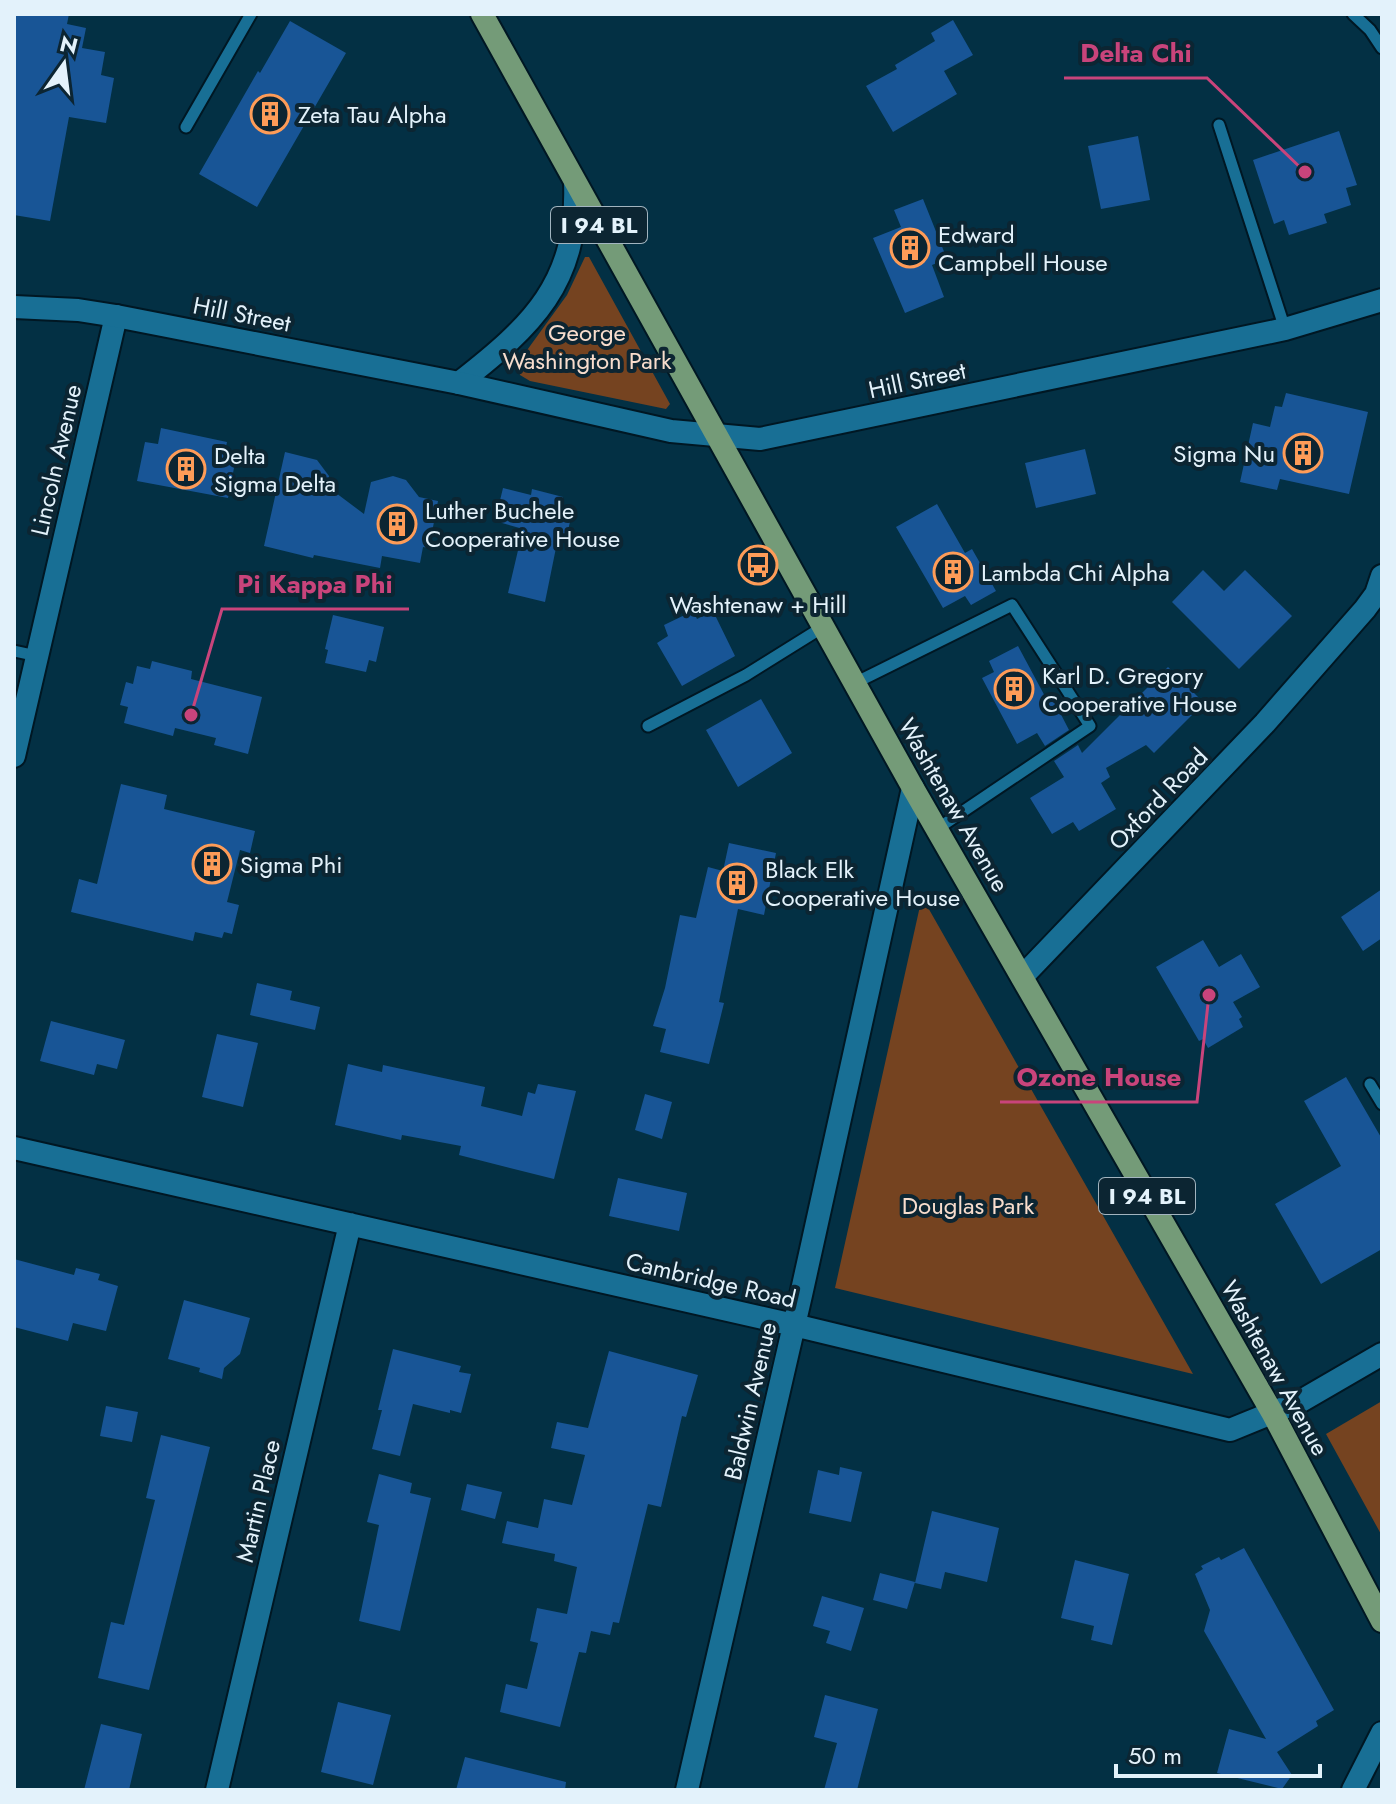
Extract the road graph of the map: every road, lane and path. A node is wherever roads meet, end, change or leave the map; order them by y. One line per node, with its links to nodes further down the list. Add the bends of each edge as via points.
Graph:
1 (251, 14): 6 (lane)
2 (482, 14): 7 (main road, Washtenaw Avenue / I 94 BL)
3 (1353, 14): 4 (lane)
4 (1382, 48)
5 (1219, 125): 11 (lane)
6 (186, 127)
7 (575, 182): 12 (street, via 572,234 552,291 512,341); 13 (main road, Washtenaw Avenue / I 94 BL)
8 (1382, 300): 11 (street, Hill Street)
9 (14, 307): 10 (street, Hill Street)
10 (116, 316): 12 (street, Hill Street); 17 (street, Lincoln Avenue)
11 (1285, 329): 13 (street, Hill Street, via 760,439)
12 (459, 383): 13 (street, Hill Street, via 671,431)
13 (717, 436): 15 (main road, Washtenaw Avenue / I 94 BL)
14 (1382, 576): 23 (street, Oxford Road, via 1365,609 1265,723)
15 (823, 627): 18 (main road, Washtenaw Avenue / I 94 BL); 19 (lane)
16 (14, 651): 17 (lane)
17 (37, 656): 20 (street, Lincoln Avenue)
18 (855, 683): 21 (main road, Washtenaw Avenue / I 94 BL); 22 (lane, via 1012,605 1090,726)
19 (648, 726)
20 (14, 756)
21 (913, 788): 22 (main road, Washtenaw Avenue / I 94 BL); 28 (street, Baldwin Avenue)
22 (937, 829): 23 (main road, Washtenaw Avenue / I 94 BL)
23 (1022, 977): 30 (main road, Washtenaw Avenue / I 94 BL)
24 (1370, 1084): 25 (lane)
25 (1382, 1104)
26 (14, 1148): 27 (street, Cambridge Road)
27 (350, 1224): 28 (street, Cambridge Road); 33 (street, Martin Place)
28 (794, 1325): 30 (street, Cambridge Road, via 1230,1430); 34 (street, Baldwin Avenue)
29 (1382, 1354): 30 (street, Cambridge Road)
30 (1273, 1414): 31 (main road, Washtenaw Avenue / I 94 BL)
31 (1382, 1621)
32 (1382, 1733): 35 (street)
33 (217, 1790)
34 (687, 1790)
35 (1353, 1790)

